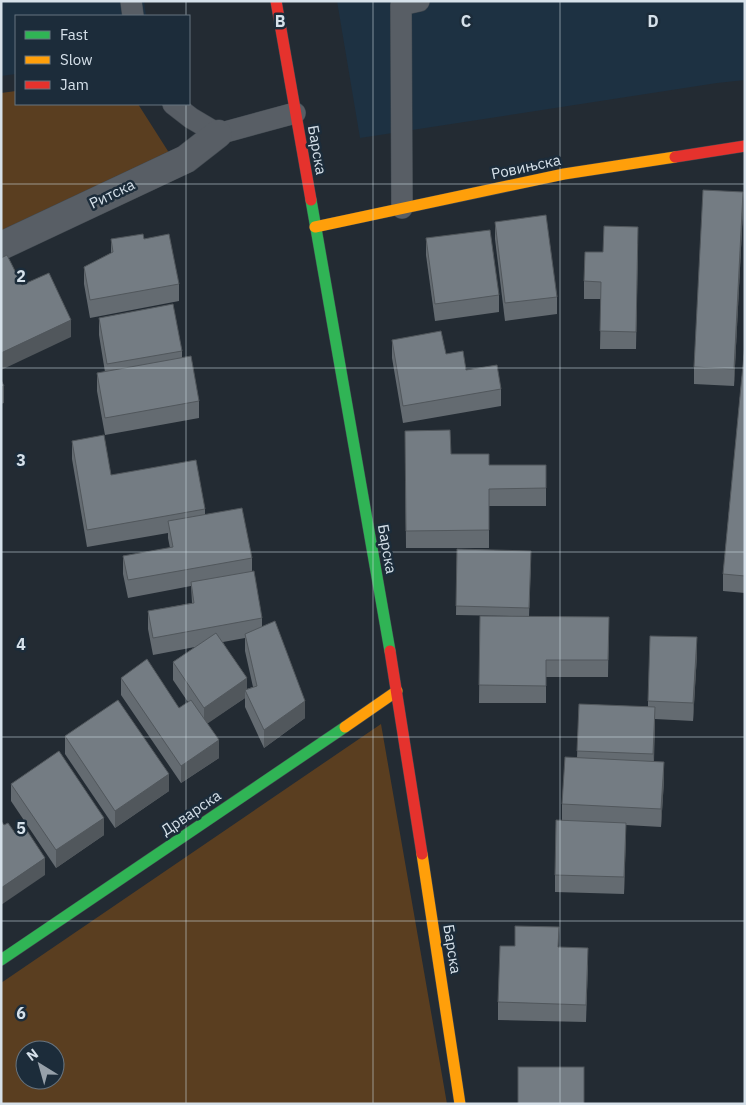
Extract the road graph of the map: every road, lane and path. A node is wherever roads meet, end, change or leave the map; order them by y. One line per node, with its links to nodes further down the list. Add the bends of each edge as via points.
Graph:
1 (130, 1): 4 (lane)
2 (276, 1): 6 (street, Барска)
3 (419, 1): 9 (lane, via 402,4)
4 (133, 15)
5 (175, 105): 7 (lane)
6 (295, 113): 7 (lane); 10 (street, Барска)
7 (218, 134): 11 (street, Ритска, via 186,159)
8 (745, 146): 9 (street, Ровињска, via 564,174)
9 (402, 208): 10 (street, Ровињска)
10 (315, 227): 12 (street, Барска)
11 (1, 246)
12 (397, 691): 13 (street, Дрварска); 14 (street, Барска)
13 (1, 960)
14 (460, 1104)

